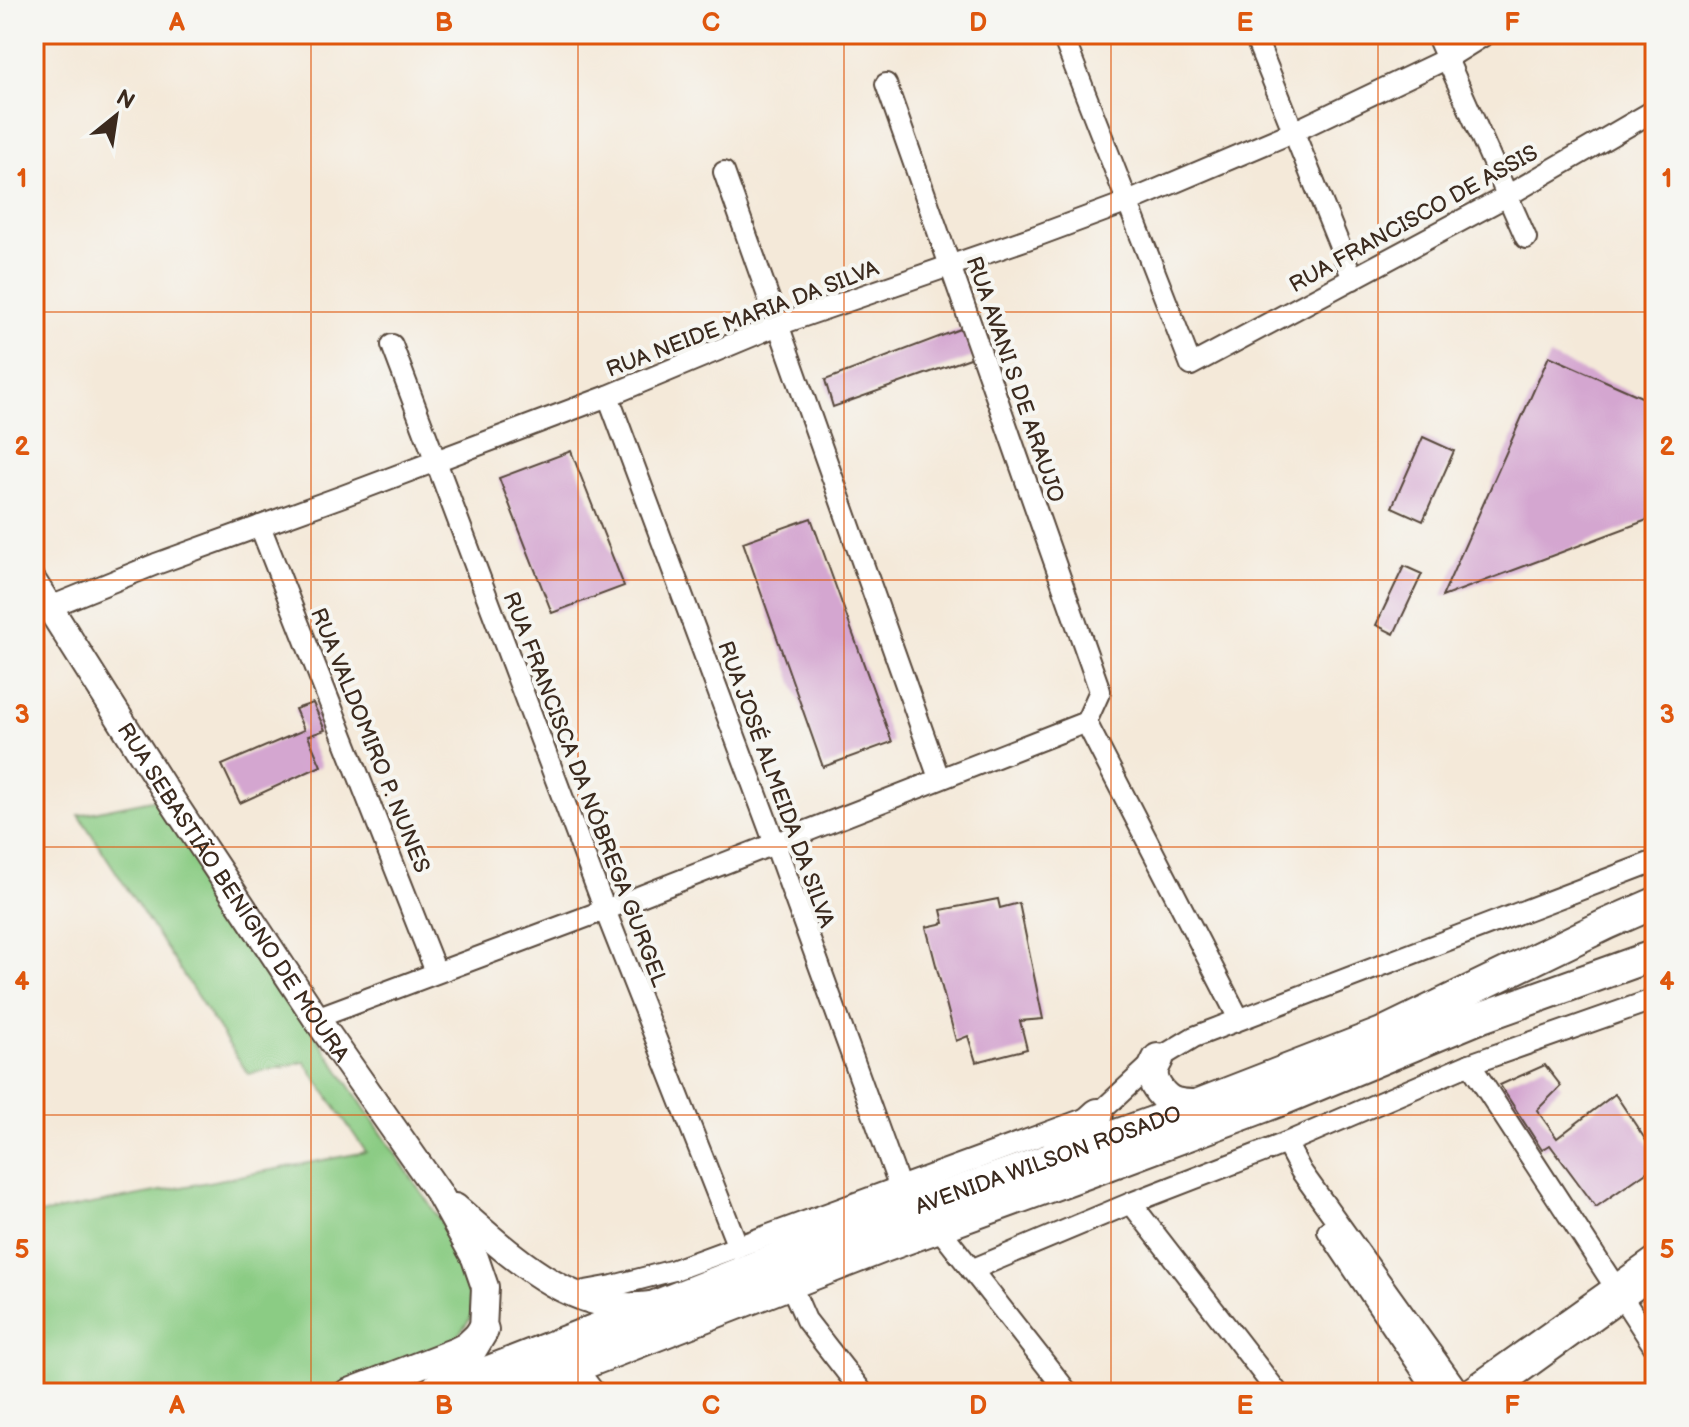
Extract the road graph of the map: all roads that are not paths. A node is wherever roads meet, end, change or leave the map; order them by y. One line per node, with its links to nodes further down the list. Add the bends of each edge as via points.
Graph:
1 (1062, 34): 11 (street)
2 (1254, 34): 8 (street)
3 (1436, 34): 5 (street)
4 (1486, 34): 5 (street, RUA NEIDE MARIA DA SILVA)
5 (1446, 59): 8 (street, RUA NEIDE MARIA DA SILVA); 10 (street)
6 (886, 84): 13 (street, RUA AVANI S DE ARAUJO)
7 (1655, 110): 10 (street, RUA FRANCISCO DE ASSIS)
8 (1293, 132): 11 (street, RUA NEIDE MARIA DA SILVA); 14 (street)
9 (724, 172): 15 (street)
10 (1507, 196): 12 (street); 14 (street, RUA FRANCISCO DE ASSIS)
11 (1128, 202): 13 (street, RUA NEIDE MARIA DA SILVA); 14 (street, RUA FRANCISCO DE ASSIS, via 1191,365)
12 (1526, 238)
13 (951, 264): 15 (street, RUA NEIDE MARIA DA SILVA); 22 (street, RUA AVANI S DE ARAUJO, via 1100,691)
14 (1353, 279)
15 (778, 325): 17 (street, RUA NEIDE MARIA DA SILVA); 23 (street)
16 (392, 345): 18 (street, RUA FRANCISCA DA NÓBREGA GURGEL)
17 (608, 396): 18 (street, RUA NEIDE MARIA DA SILVA); 24 (street, RUA JOSÉ ALMEIDA DA SILVA)
18 (436, 462): 19 (street, RUA NEIDE MARIA DA SILVA); 27 (street, RUA FRANCISCA DA NÓBREGA GURGEL)
19 (260, 526): 21 (street, RUA NEIDE MARIA DA SILVA); 29 (street, RUA VALDOMIRO P. NUNES)
20 (34, 583): 21 (main road, RUA SEBASTIÃO BENÍGNO DE MOURA)
21 (50, 607): 31 (main road, RUA SEBASTIÃO BENÍGNO DE MOURA)
22 (1086, 722): 23 (street); 32 (street)
23 (939, 778): 24 (street)
24 (775, 844): 27 (street); 39 (street, RUA JOSÉ ALMEIDA DA SILVA)
25 (1655, 861): 32 (street)
26 (1655, 903): 35 (highway, AVENIDA WILSON ROSADO, via 1382,1033)
27 (605, 910): 29 (street); 43 (street, RUA FRANCISCA DA NÓBREGA GURGEL)
28 (1655, 955): 42 (highway, AVENIDA WILSON ROSADO)
29 (436, 972): 31 (street)
30 (1654, 1002): 34 (street)
31 (316, 1018): 40 (main road, RUA SEBASTIÃO BENÍGNO DE MOURA)
32 (1239, 1019): 33 (street)
33 (1158, 1059): 35 (highway, via 1152,1074 1161,1092 1178,1104); 36 (street)
34 (1470, 1064): 37 (street); 49 (street)
35 (1197, 1105): 38 (highway, AVENIDA WILSON ROSADO)
36 (1098, 1114): 38 (highway); 39 (street)
37 (1279, 1146): 41 (street); 61 (street); 62 (street)
38 (1045, 1161): 50 (highway, AVENIDA WILSON ROSADO)
39 (900, 1188): 43 (street)
40 (440, 1195): 48 (main road, via 511,1255); 51 (main road, via 485,1287)
41 (1131, 1203): 45 (street); 60 (street)
42 (938, 1227): 45 (street); 47 (highway, AVENIDA WILSON ROSADO)
43 (738, 1247): 48 (street, via 674,1270)
44 (1655, 1257): 49 (street)
45 (971, 1270): 59 (street)
46 (1655, 1276): 49 (street)
47 (790, 1283): 53 (highway, AVENIDA WILSON ROSADO); 58 (street, via 806,1320)
48 (571, 1293): 50 (main road, via 608,1305)
49 (1618, 1293): 52 (street); 62 (street); 63 (street)
50 (663, 1303): 55 (highway, AVENIDA WILSON ROSADO)
51 (483, 1330): 54 (main road, via 456,1351); 55 (highway)
52 (1655, 1348)
53 (574, 1366): 56 (highway, AVENIDA WILSON ROSADO); 57 (street)
54 (347, 1393)
55 (433, 1393)
56 (508, 1393)
57 (595, 1393)
58 (863, 1393)
59 (1068, 1393)
60 (1278, 1393)
61 (1437, 1393)
62 (1462, 1393)
63 (1493, 1393)

